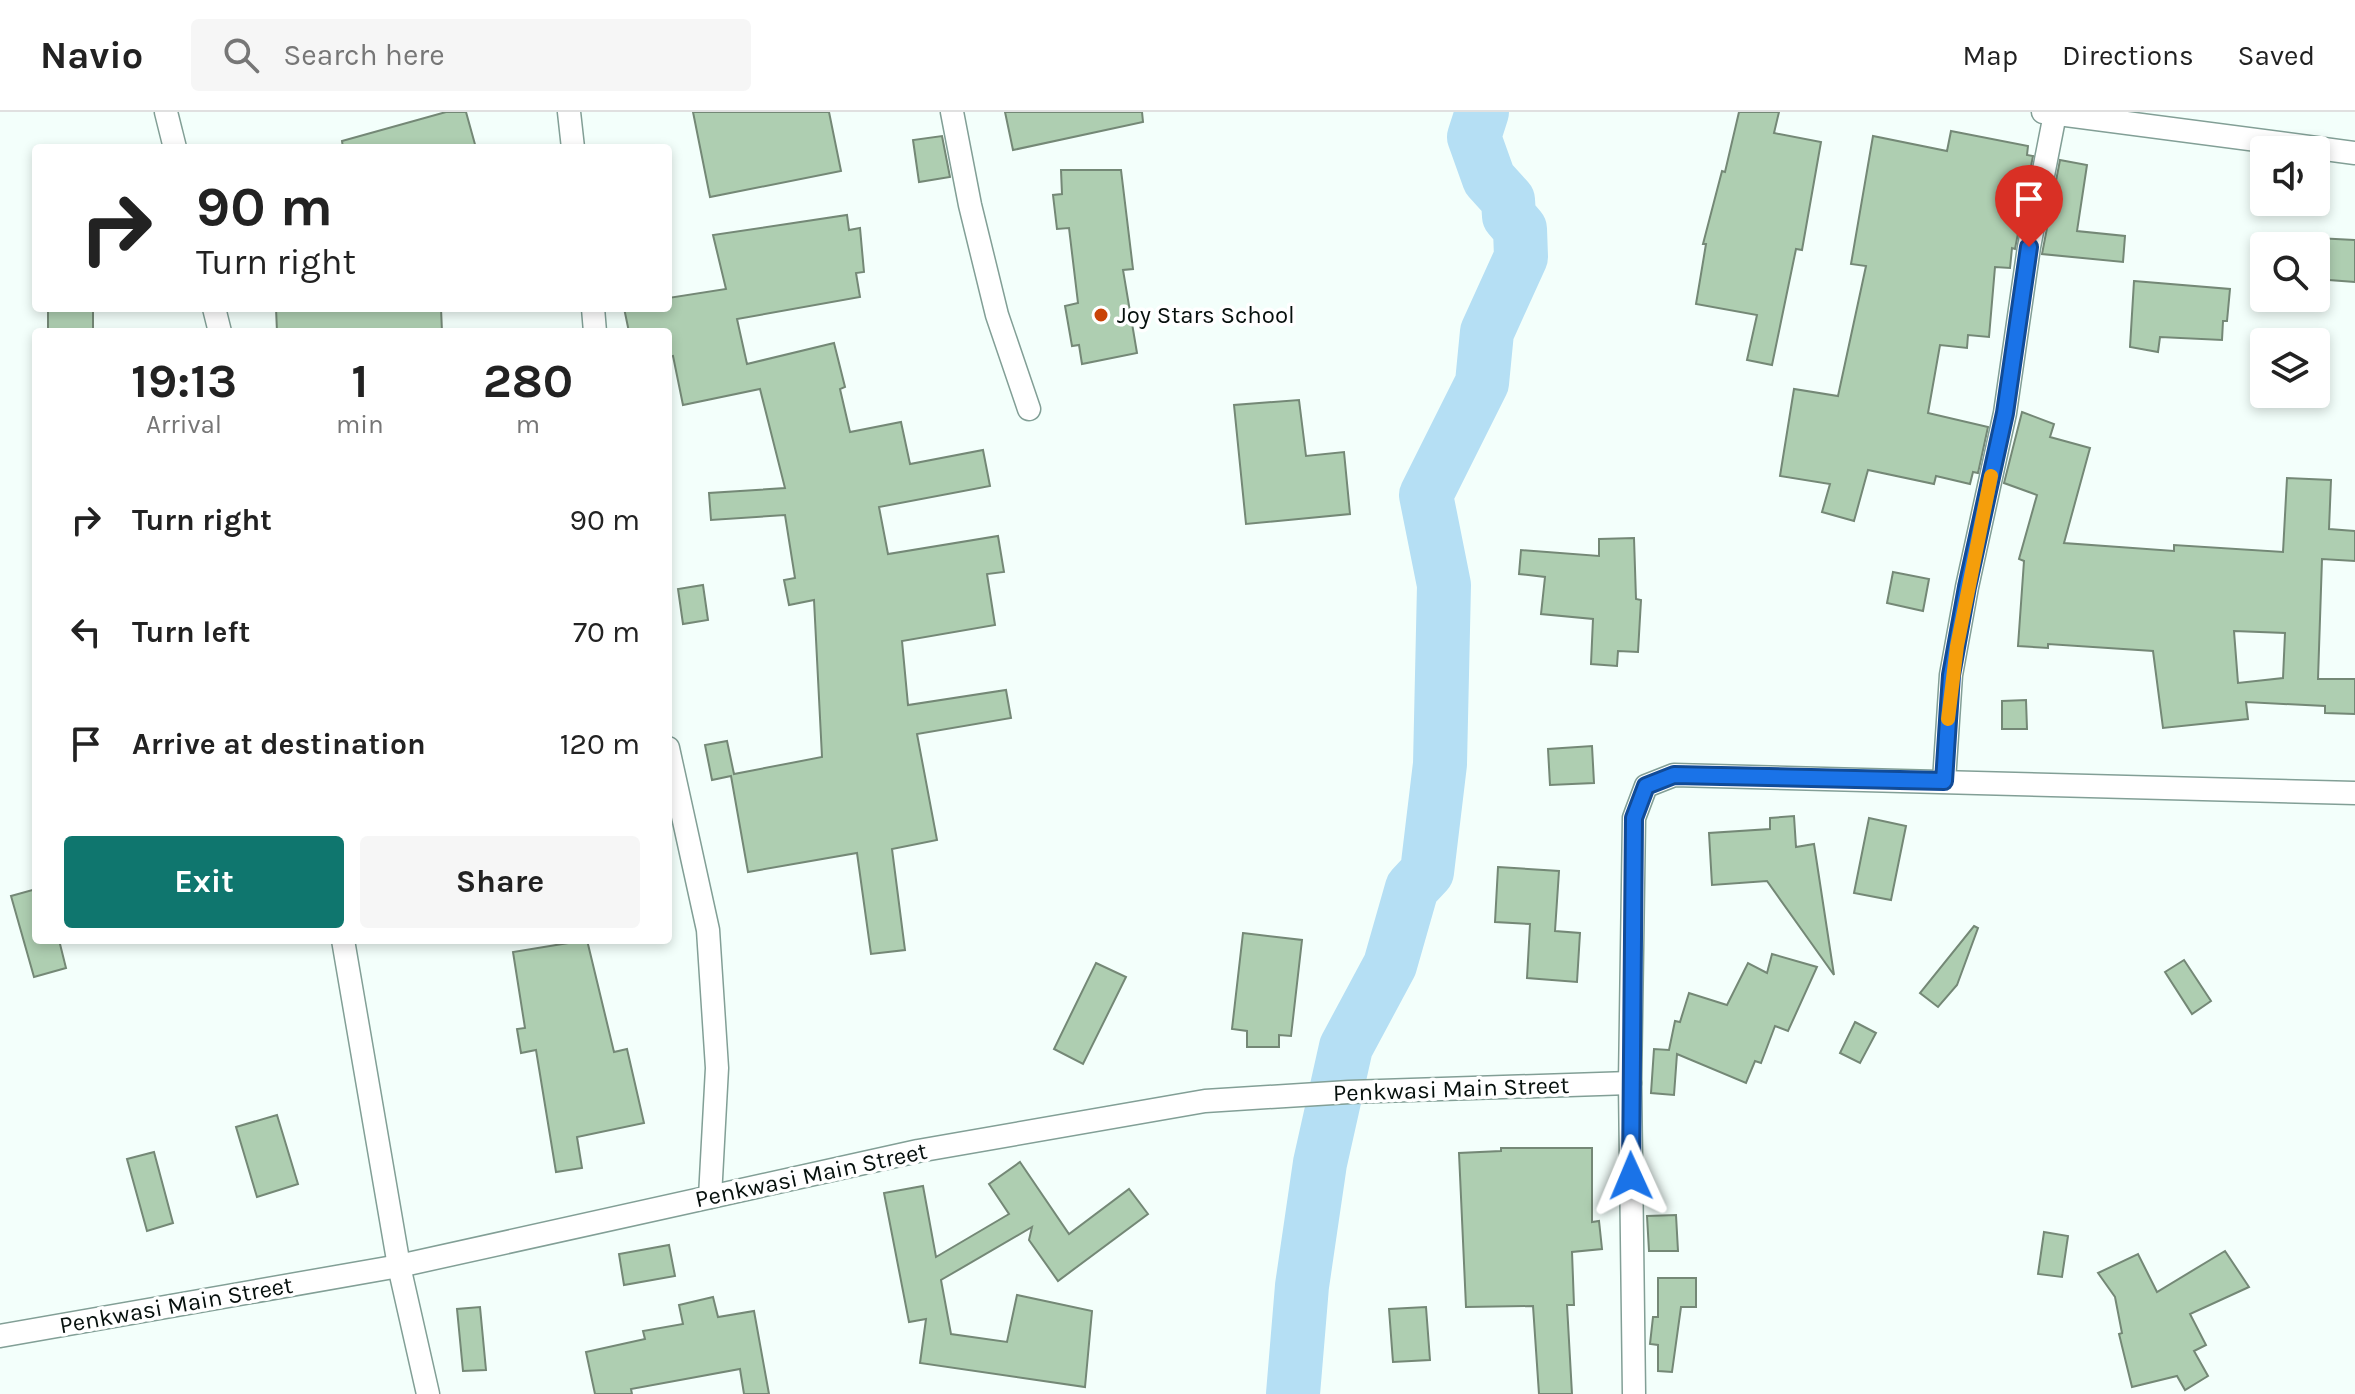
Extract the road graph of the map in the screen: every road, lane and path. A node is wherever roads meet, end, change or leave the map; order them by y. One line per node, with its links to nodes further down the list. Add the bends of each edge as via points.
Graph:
1 (166, 112): 5 (street)
2 (569, 112): 6 (street)
3 (952, 112): 8 (street, via 997,315)
4 (2047, 113): 7 (street); 10 (street, via 2005,413 1951,675)
5 (174, 144)
6 (573, 144)
7 (2355, 153)
8 (1029, 409)
9 (672, 766): 14 (street, via 708,930 717,1068)
10 (1944, 781): 11 (street); 13 (street, via 1674,775 1646,786 1634,818)
11 (2355, 793)
12 (344, 944): 15 (street)
13 (1630, 1083): 14 (street, Penkwasi Main Street, via 1205,1101 918,1151); 18 (street)
14 (710, 1197): 15 (street, Penkwasi Main Street)
15 (399, 1266): 16 (street, Penkwasi Main Street); 17 (street)
16 (0, 1336)
17 (428, 1394)
18 (1634, 1394)

